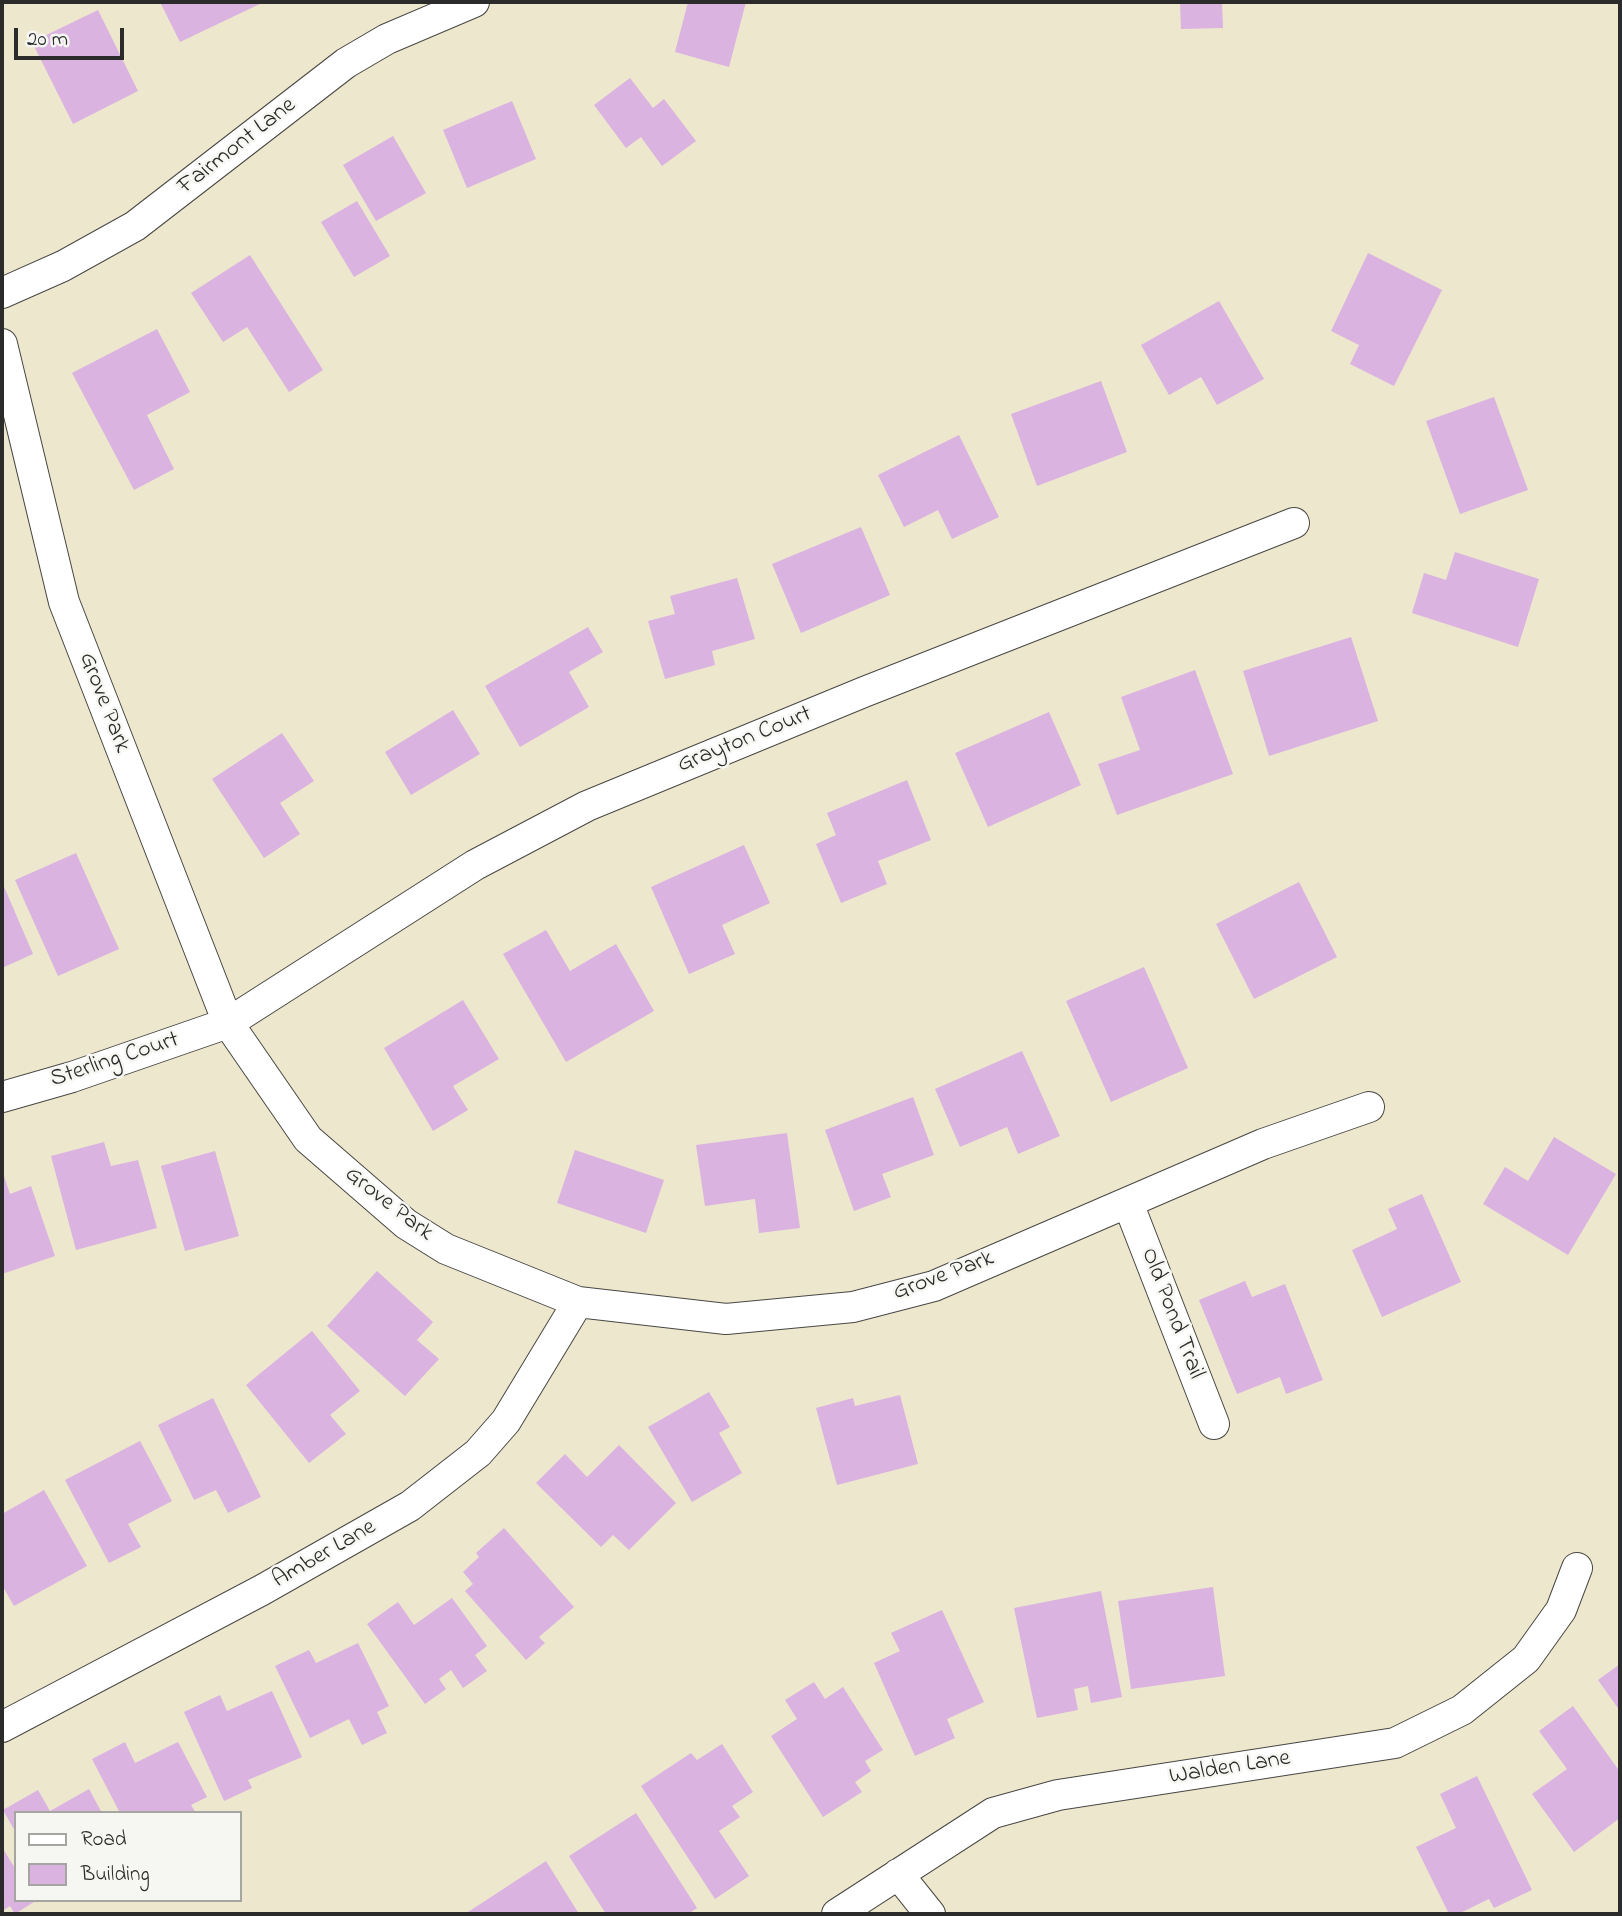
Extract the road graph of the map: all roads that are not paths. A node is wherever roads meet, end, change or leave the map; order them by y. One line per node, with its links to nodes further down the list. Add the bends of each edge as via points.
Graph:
1 (474, 2): 2 (street, Fairmont Lane, via 387,39 346,63 135,226)
2 (2, 293)
3 (2, 344): 5 (street, Grove Park, via 64,602)
4 (1294, 523): 5 (street, Grayton Court, via 587,806 475,865)
5 (228, 1023): 6 (street, Sterling Court); 9 (street, Grove Park, via 308,1139 406,1224 446,1249)
6 (2, 1097)
7 (1369, 1107): 8 (street, Grove Park, via 1263,1144)
8 (1128, 1203): 9 (street, Grove Park, via 934,1286 853,1307 726,1320); 10 (street, Old Pond Trail)
9 (578, 1302): 12 (street, Amber Lane, via 506,1421 478,1453 410,1506)
10 (1214, 1424)
11 (1577, 1569): 13 (street, Walden Lane, via 1561,1610 1526,1659 1462,1710 1395,1743 1058,1795 993,1813)
12 (2, 1727)
13 (898, 1874): 14 (street, Walden Lane); 15 (street)
14 (837, 1914)
15 (930, 1914)

